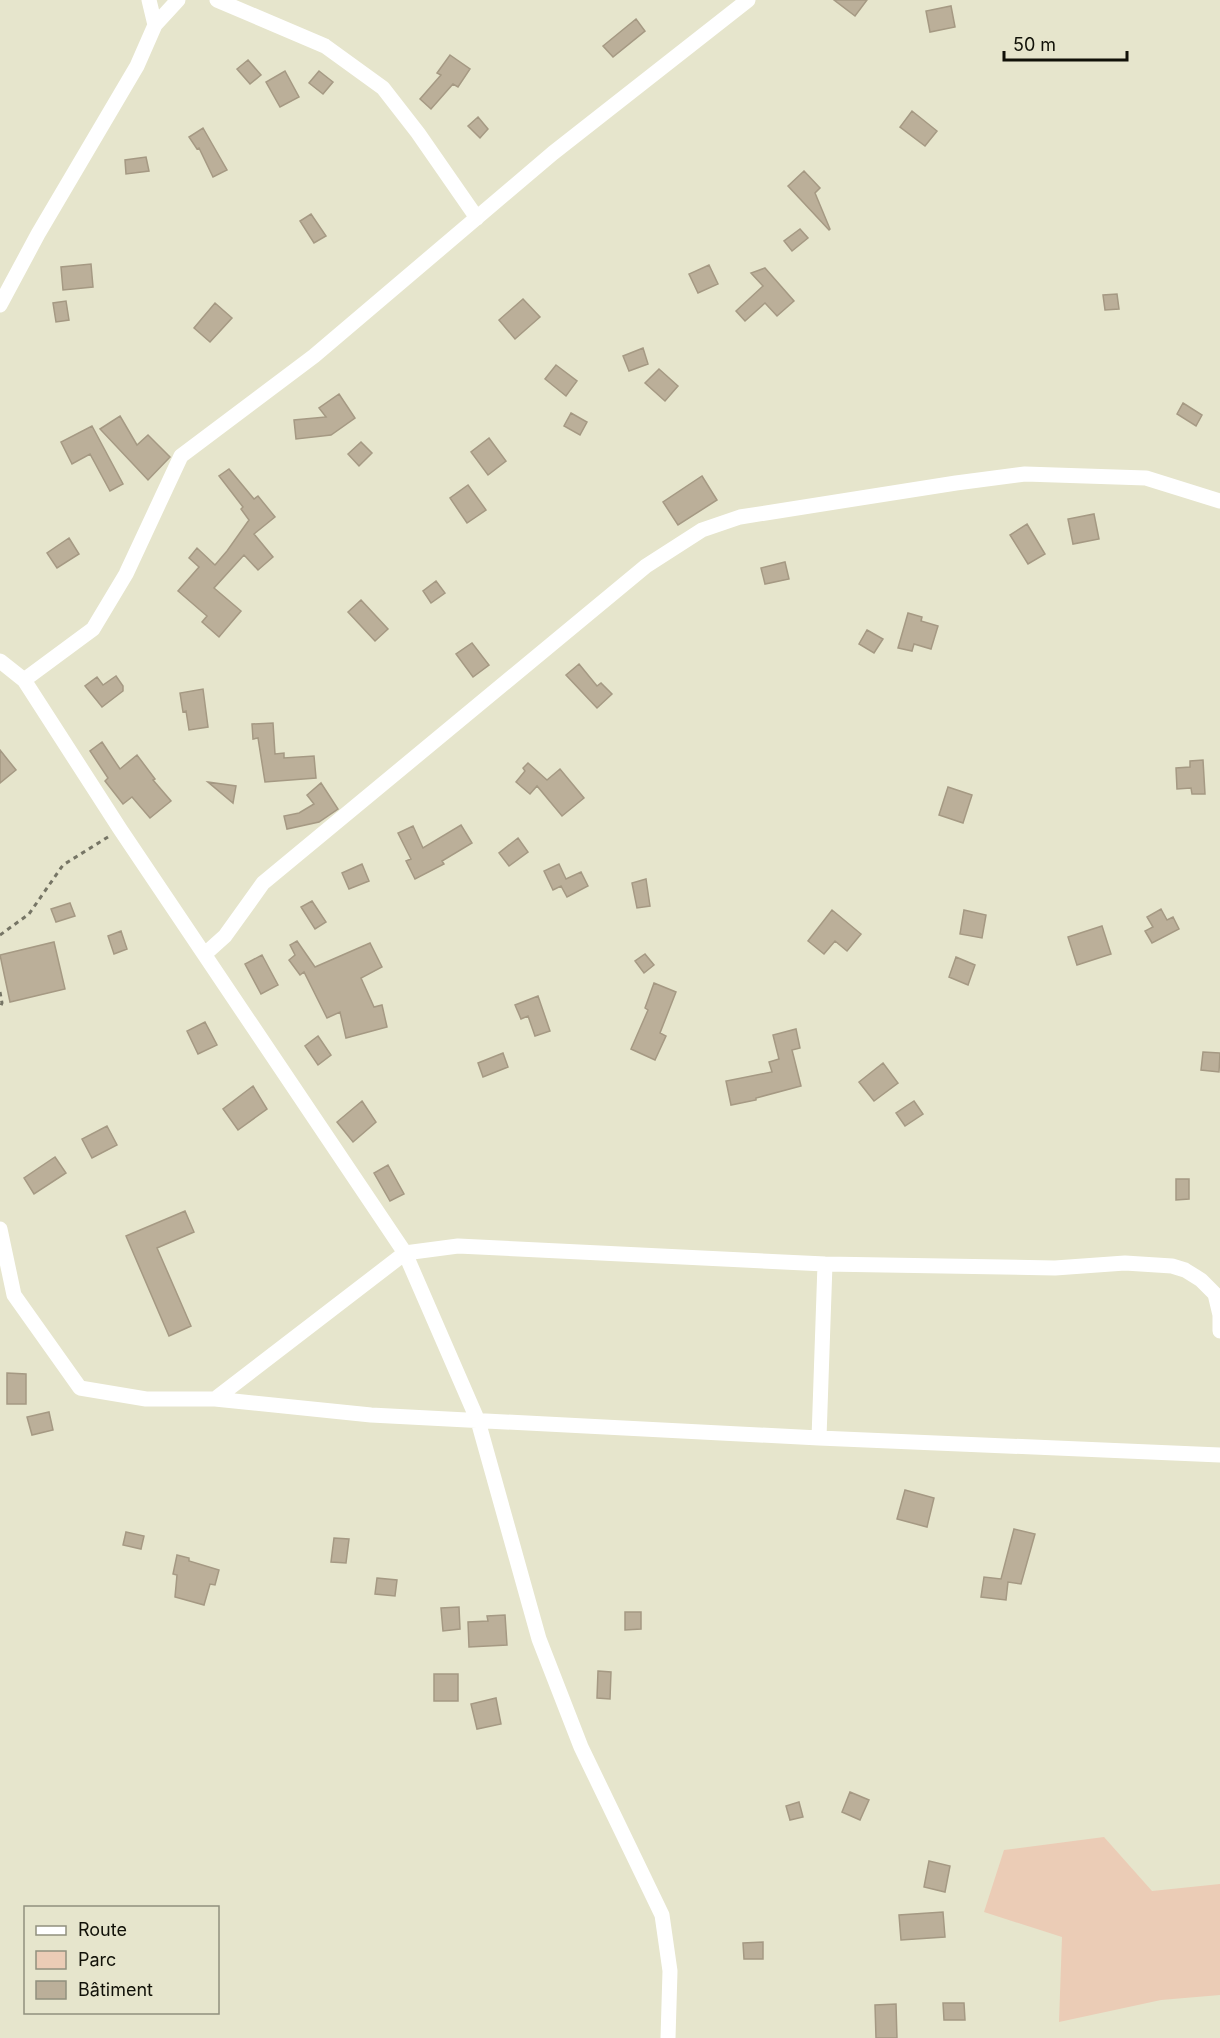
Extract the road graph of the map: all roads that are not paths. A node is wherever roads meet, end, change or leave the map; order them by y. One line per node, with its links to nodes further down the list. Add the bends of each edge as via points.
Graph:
1 (148, 0): 5 (street)
2 (177, 0): 5 (street)
3 (217, 0): 6 (street, via 325,46 383,88)
4 (748, 0): 6 (street, via 553,153)
5 (155, 26): 7 (street, via 137,66)
6 (477, 218): 10 (street, via 314,356 181,456 126,574 93,629)
7 (0, 305)
8 (1220, 501): 11 (street, via 1146,478 1025,474 740,518 702,530 646,566 263,883 225,936)
9 (0, 661): 10 (street)
10 (24, 680): 11 (street)
11 (205, 954): 13 (street)
12 (0, 1229): 16 (street, via 14,1295 80,1388 146,1399)
13 (405, 1253): 14 (street, via 458,1246); 16 (street); 17 (street)
14 (825, 1264): 15 (street, via 1172,1266 1185,1269 1215,1294); 18 (street)
15 (1220, 1331)
16 (214, 1399): 17 (street, via 371,1416)
17 (478, 1420): 18 (street); 20 (street, via 539,1639 581,1747 662,1915 670,1971)
18 (819, 1438): 19 (street)
19 (1220, 1455)
20 (668, 2038)

